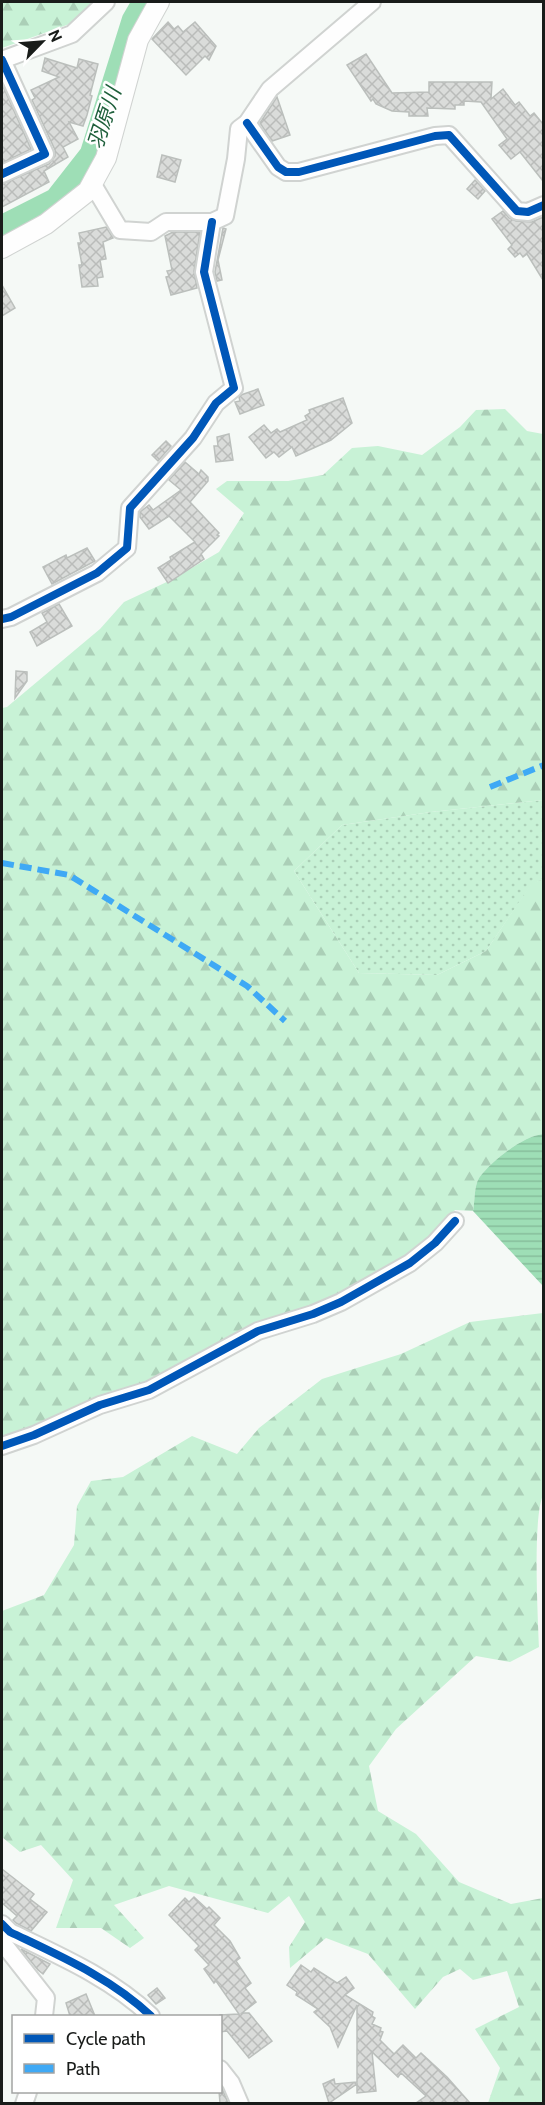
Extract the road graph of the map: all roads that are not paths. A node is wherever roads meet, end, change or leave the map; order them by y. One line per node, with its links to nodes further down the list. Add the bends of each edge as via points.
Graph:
1 (106, 2): 4 (street, via 72,34)
2 (159, 2): 7 (main road, via 138,40 106,158)
3 (372, 2): 5 (street, via 270,89)
4 (2, 60): 6 (street, via 45,154)
5 (247, 123): 8 (street, via 278,167 286,172 449,135 517,211 528,212); 9 (street, via 239,129 225,216)
6 (2, 174)
7 (93, 183): 9 (street, via 120,230 151,232 166,222); 10 (main road, via 46,224)
8 (543, 205)
9 (212, 222): 11 (street, via 204,272 234,388 216,403 193,438 130,508 127,548 97,573)
10 (2, 248)
11 (5, 618)
12 (455, 1221): 13 (street, via 411,1263 341,1302 258,1331 149,1390 100,1405)
13 (2, 1446)
14 (2, 1924): 17 (street, via 10,1932 84,1968)
15 (2, 1942): 16 (street, via 46,1998)
16 (44, 2015)
17 (150, 2015)
18 (222, 2072): 19 (street)
19 (240, 2103)

